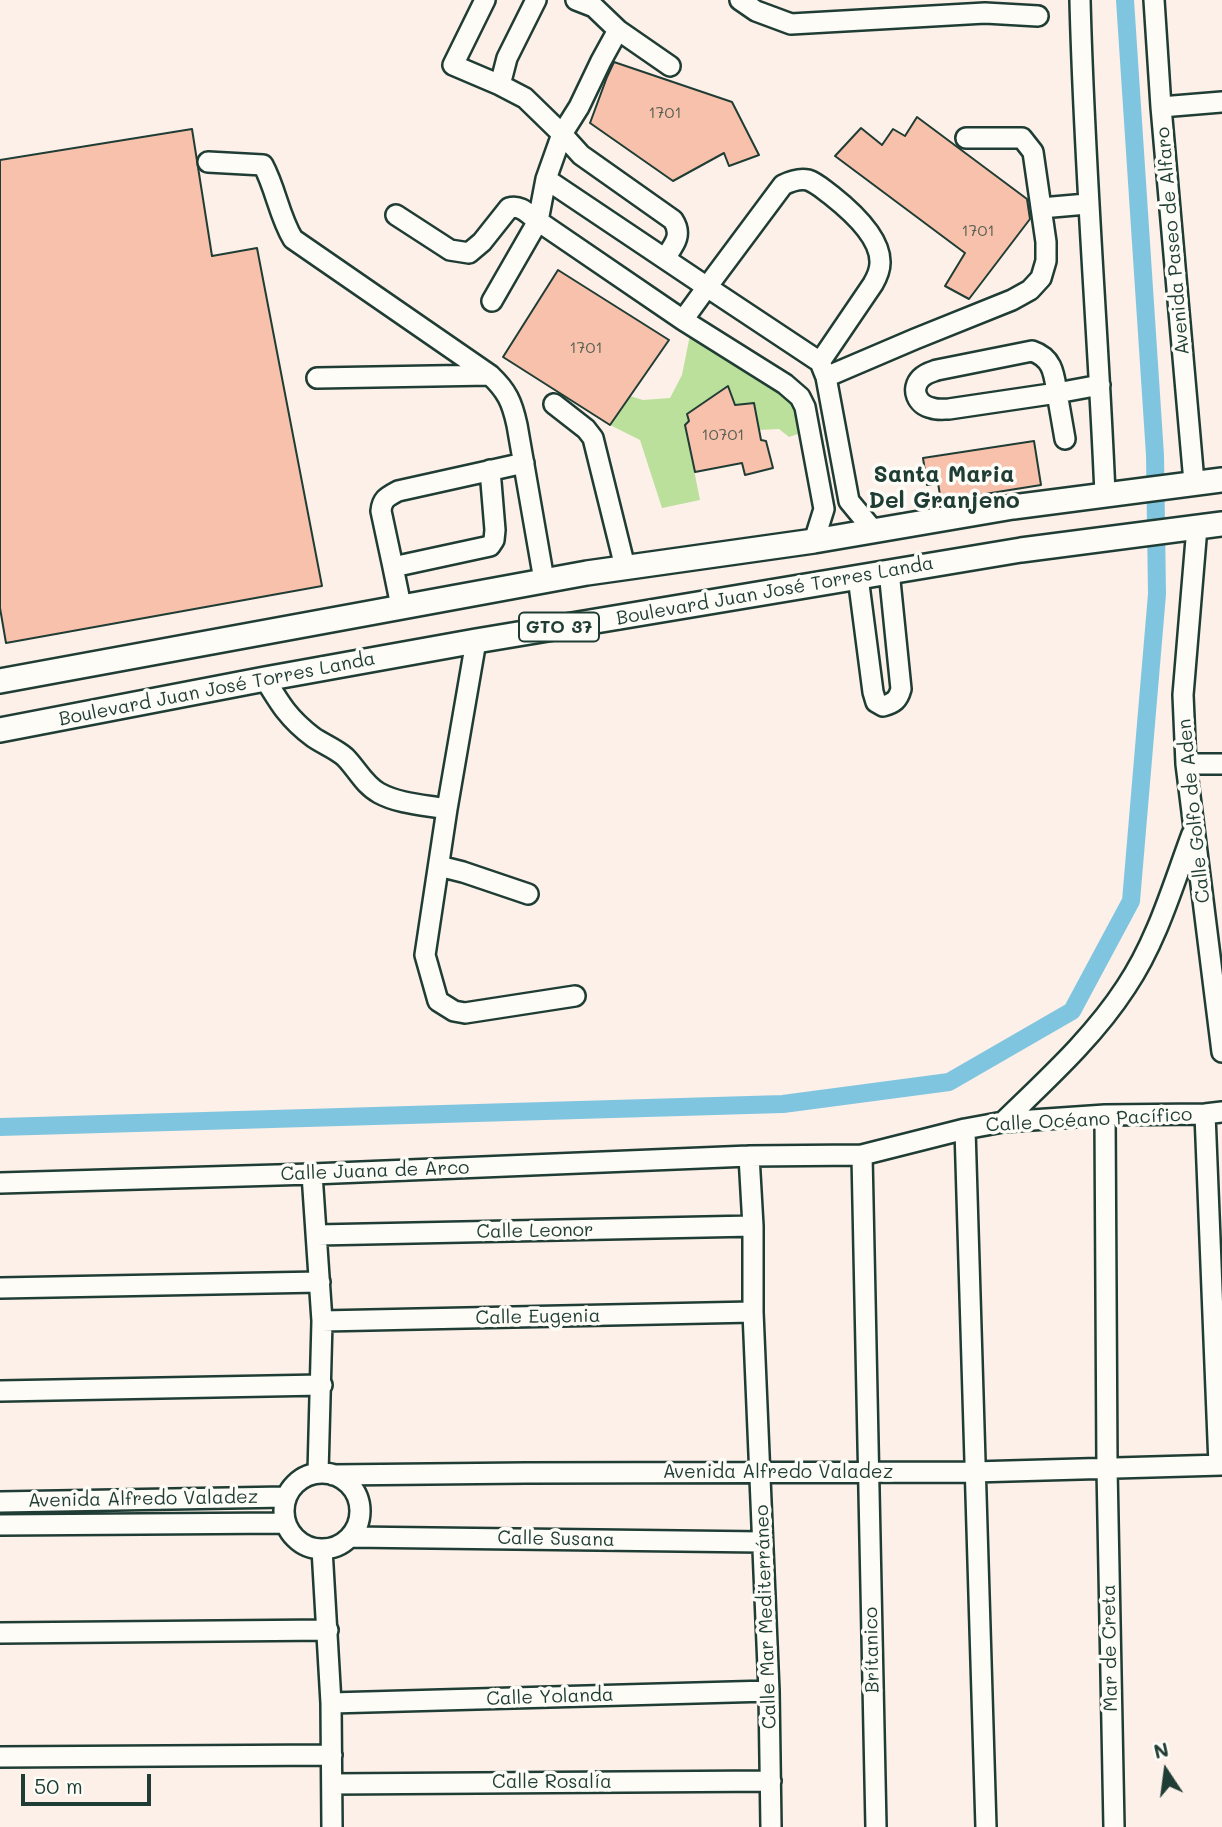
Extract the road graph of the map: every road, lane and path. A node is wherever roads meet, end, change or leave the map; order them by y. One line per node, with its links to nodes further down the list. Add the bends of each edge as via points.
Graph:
1 (485, 0): 11 (street, via 453,65)
2 (537, 0): 11 (street, via 507,58)
3 (576, 0): 9 (street, via 594,7)
4 (1080, 0): 18 (street)
5 (1154, 0): 13 (street, Avenida Paseo de Alfaro)
6 (753, 4): 7 (street, via 791,24)
7 (984, 6): 8 (street)
8 (1038, 16)
9 (618, 30): 10 (street); 14 (street)
10 (670, 66)
11 (500, 85): 14 (street, via 525,98)
12 (1222, 102): 13 (street)
13 (1161, 107): 36 (street, Avenida Paseo de Alfaro)
14 (562, 134): 17 (street); 22 (street, via 581,155 673,220 678,235)
15 (966, 138): 19 (street, via 1022,138 1033,152)
16 (208, 162): 27 (street, via 263,165 293,239)
17 (545, 179): 21 (street); 22 (street)
18 (1087, 204): 19 (street); 29 (street)
19 (1041, 208): 26 (street, via 1046,261 1041,278 1030,290 915,339)
20 (396, 215): 21 (street, via 450,250 469,253 509,208 521,208)
21 (538, 221): 24 (street); 25 (street)
22 (665, 258): 23 (street)
23 (707, 287): 25 (street); 26 (street); 26 (street, via 783,186 806,179 817,185 850,209 881,262)
24 (492, 301)
25 (684, 320): 41 (street, via 800,397 824,509)
26 (823, 369): 40 (street, via 849,502)
27 (491, 375): 28 (street); 33 (street, via 513,406)
28 (317, 378)
29 (1100, 385): 30 (street); 37 (street)
30 (1057, 393): 30 (street, via 934,409 922,405 915,389 925,374 937,370 1032,351 1048,361); 32 (street)
31 (554, 404): 43 (street, via 593,438)
32 (1065, 439)
33 (524, 463): 34 (street); 46 (street)
34 (490, 470): 42 (street, via 495,530 490,546); 42 (street, via 388,496 381,511)
35 (1222, 480): 36 (main road, GTO 37)
36 (1194, 482): 37 (main road, GTO 37)
37 (1112, 493): 40 (main road, GTO 37)
38 (1222, 524): 39 (main road, Boulevard Juan José Torres Landa / GTO 37)
39 (1186, 528): 44 (main road, Boulevard Juan José Torres Landa / GTO 37); 54 (street, Calle Golfo de Aden)
40 (873, 530): 41 (main road, GTO 37)
41 (814, 541): 43 (main road, GTO 37)
42 (393, 567): 49 (street)
43 (625, 567): 46 (main road, GTO 37)
44 (889, 571): 45 (main road, Boulevard Juan José Torres Landa / GTO 37); 47 (street)
45 (858, 576): 48 (street); 50 (main road, Boulevard Juan José Torres Landa / GTO 37)
46 (544, 580): 49 (main road, GTO 37)
47 (892, 597): 48 (street); 48 (street, via 901,689 899,699 883,706 873,692)
48 (861, 603)
49 (401, 606): 52 (main road, GTO 37)
50 (477, 641): 51 (main road, Boulevard Juan José Torres Landa / GTO 37); 56 (street)
51 (265, 679): 53 (main road, Boulevard Juan José Torres Landa / GTO 37); 56 (street, via 296,724 344,756 377,792)
52 (0, 681)
53 (0, 730)
54 (1186, 764): 55 (street); 57 (street, Calle Golfo de Aden)
55 (1222, 764)
56 (447, 809): 58 (street)
57 (1194, 830): 61 (street, Calle Golfo de Aden); 64 (street, via 1148,947 1126,987 1093,1031)
58 (439, 866): 59 (street); 60 (street, via 425,955 438,1001 465,1013)
59 (528, 894)
60 (575, 996)
61 (1222, 1052)
62 (1214, 1113): 63 (street, Calle Océano Pacífico); 78 (street)
63 (1105, 1115): 64 (street, Calle Océano Pacífico); 79 (street, Mar de Creta)
64 (1003, 1122): 65 (street, Calle Océano Pacífico)
65 (964, 1129): 66 (street, Calle Océano Pacífico); 82 (street)
66 (862, 1155): 67 (street, Calle Océano Pacífico); 81 (street, Brítanico)
67 (749, 1156): 68 (street, Calle Juana de Arco); 70 (street, Calle Mar Mediterráneo)
68 (312, 1174): 69 (street, Calle Juana de Arco); 71 (street)
69 (0, 1183)
70 (752, 1226): 71 (street, Calle Leonor); 74 (street, Calle Mar Mediterráneo)
71 (317, 1235): 72 (street)
72 (320, 1282): 73 (street); 75 (street)
73 (0, 1288)
74 (753, 1312): 75 (street, Calle Eugenia); 80 (street, Calle Mar Mediterráneo)
75 (322, 1321): 76 (street)
76 (322, 1385): 77 (street); 83 (street)
77 (0, 1391)
78 (1220, 1465): 79 (street, Avenida Alfredo Valadez)
79 (1107, 1468): 82 (street, Avenida Alfredo Valadez); 103 (street, Mar de Creta)
80 (761, 1472): 81 (street, Avenida Alfredo Valadez); 83 (street, Avenida Alfredo Valadez); 89 (street, Calle Mar Mediterráneo)
81 (869, 1472): 82 (street, Avenida Alfredo Valadez); 101 (street, Brítanico)
82 (974, 1472): 102 (street)
83 (326, 1474): 84 (street, via 305,1477); 88 (street, via 345,1480 359,1501 357,1526)
84 (286, 1497): 85 (street, Avenida Alfredo Valadez); 86 (street)
85 (0, 1502)
86 (285, 1523): 87 (street, Avenida Alfredo Valadez); 90 (street, via 293,1537)
87 (0, 1525)
88 (350, 1537): 89 (street, Calle Susana); 90 (street)
89 (762, 1542): 93 (street, Calle Mar Mediterráneo)
90 (322, 1549): 91 (street)
91 (328, 1630): 92 (street); 94 (street)
92 (0, 1633)
93 (769, 1691): 94 (street, Calle Yolanda); 97 (street, Calle Mar Mediterráneo)
94 (331, 1703): 95 (street)
95 (332, 1755): 96 (street); 98 (street)
96 (0, 1757)
97 (771, 1781): 98 (street, Calle Rosalía); 100 (street, Calle Mar Mediterráneo)
98 (332, 1784): 99 (street)
99 (332, 1827)
100 (771, 1827)
101 (876, 1827)
102 (986, 1827)
103 (1114, 1827)

